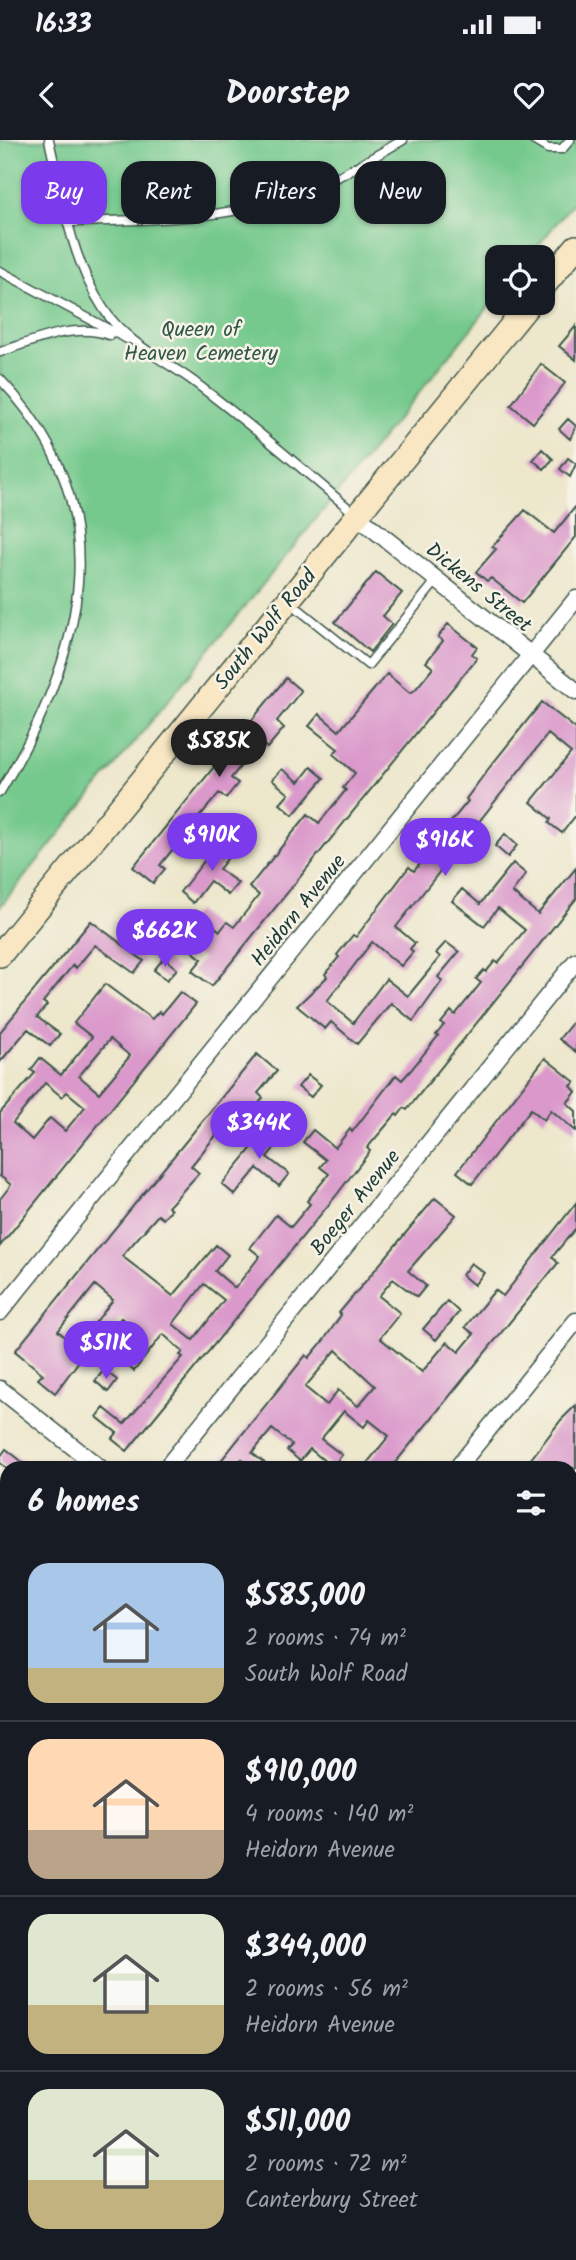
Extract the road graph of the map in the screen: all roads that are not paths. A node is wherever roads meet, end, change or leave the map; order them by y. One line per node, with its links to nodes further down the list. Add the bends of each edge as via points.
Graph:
1 (49, 140): 5 (lane)
2 (403, 140): 6 (lane, via 327,182 274,201 192,217)
3 (533, 140): 4 (lane, via 548,149 562,149)
4 (570, 140)
5 (54, 161)
6 (107, 220)
7 (69, 224): 12 (lane, via 95,294)
8 (576, 247): 10 (main road)
9 (0, 271): 12 (lane)
10 (555, 272)
11 (520, 315): 15 (main road, South Wolf Road)
12 (135, 344): 13 (lane, via 84,330); 15 (lane, via 243,419)
13 (0, 352)
14 (0, 379): 21 (lane, via 41,432 59,469 77,536 78,570 78,602 66,654 44,710)
15 (357, 516): 16 (street, Dickens Street); 18 (main road, South Wolf Road)
16 (437, 580): 18 (lane, via 368,665); 19 (street, Dickens Street)
17 (576, 599): 19 (street, Heidorn Avenue)
18 (288, 601): 22 (main road, South Wolf Road)
19 (530, 655): 20 (street, Dickens Street); 24 (street, Heidorn Avenue)
20 (576, 691)
21 (0, 792)
22 (0, 955)
23 (576, 961): 28 (street, Boeger Avenue)
24 (0, 1312)
25 (576, 1321): 29 (street)
26 (0, 1389): 27 (street)
27 (91, 1461)
28 (172, 1461)
29 (463, 1461)

